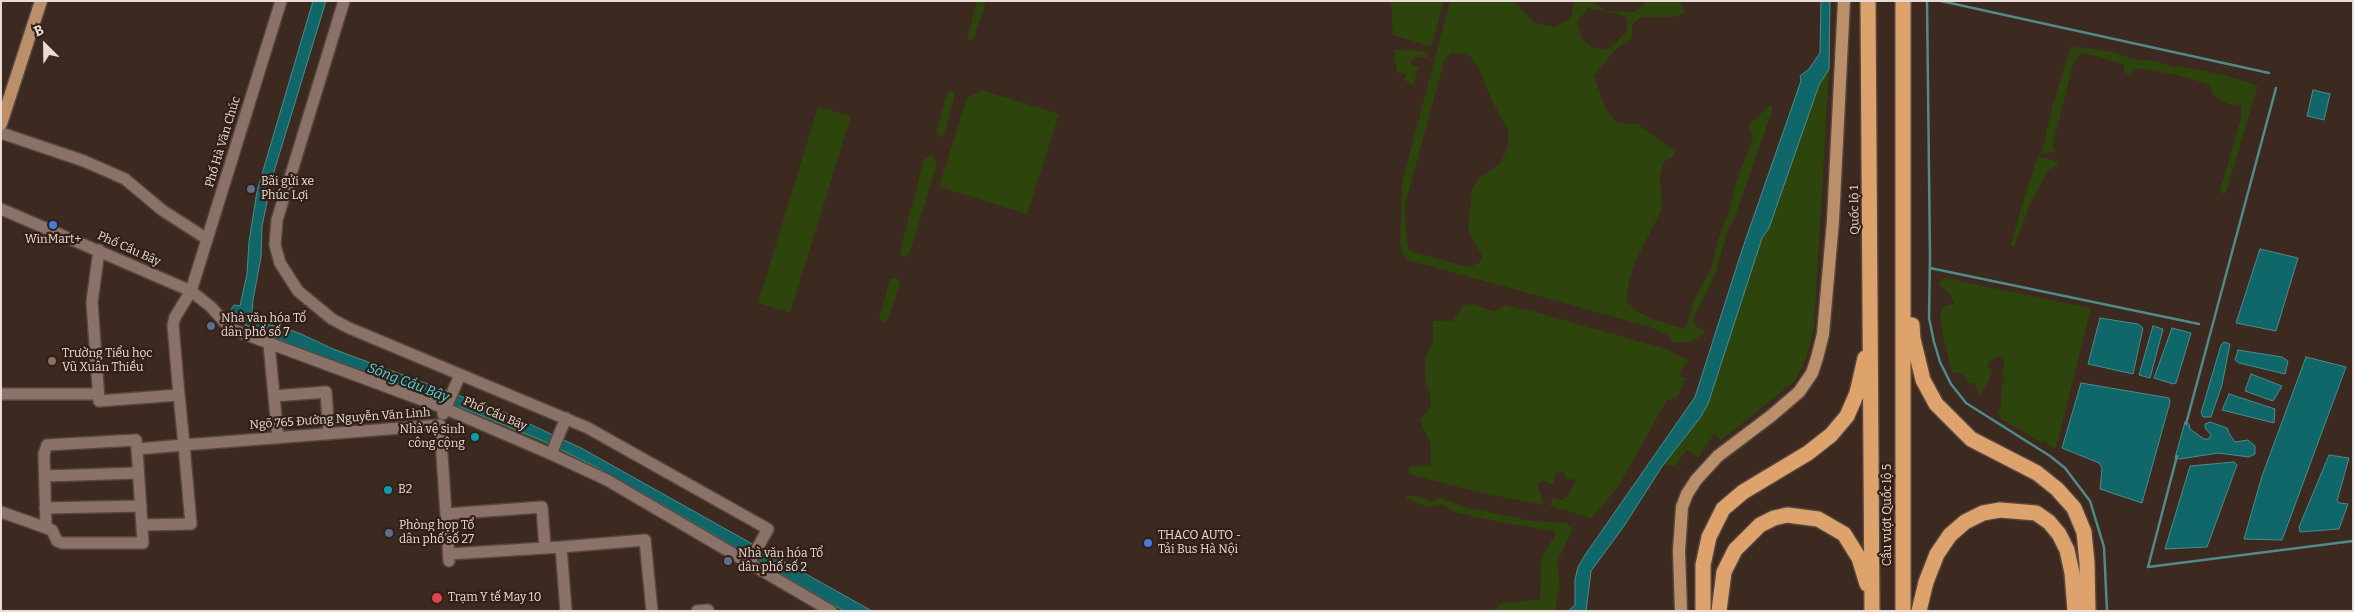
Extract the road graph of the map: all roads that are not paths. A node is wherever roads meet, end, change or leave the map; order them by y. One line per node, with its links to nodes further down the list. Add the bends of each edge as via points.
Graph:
1 (41, 1): 7 (main road)
2 (281, 1): 12 (street, Phố Hà Văn Chúc)
3 (344, 1): 16 (street, via 277,220 275,244 280,262 298,291 332,319)
4 (1844, 1): 46 (main road, via 1833,221 1824,324 1817,358 1812,373 1799,392 1718,456 1687,494 1682,507 1679,551)
5 (1868, 1): 10 (highway, Quốc lộ 1)
6 (1903, 1): 9 (highway)
7 (1, 124)
8 (1, 133): 12 (street, via 84,161 125,179 162,210)
9 (1905, 174): 50 (highway, Cầu vượt Quốc lộ 5); 53 (highway, via 1913,339 1923,380 1936,404 1972,438 2037,474 2074,508 2084,532)
10 (1869, 177): 23 (highway, Quốc lộ 1); 47 (highway, via 1865,366 1857,393 1847,416 1831,435 1808,453 1743,492 1723,509 1709,536 1702,565)
11 (1, 209): 13 (street, Phố Cầu Bây)
12 (207, 239): 14 (street, Phố Hà Văn Chúc)
13 (98, 250): 14 (street, Phố Cầu Bây); 18 (street, via 92,302)
14 (191, 291): 15 (street, Phố Cầu Bây, via 211,306 231,329); 19 (street, Phố Hà Văn Chúc, via 179,309 174,325)
15 (269, 344): 20 (street); 21 (street, Phố Cầu Bây)
16 (458, 380): 21 (street); 22 (street)
17 (1, 394): 18 (street)
18 (98, 394): 19 (street, via 99,401)
19 (179, 395): 27 (street)
20 (274, 396): 25 (street, via 326,392); 26 (street)
21 (444, 408): 24 (street); 29 (street, Phố Cầu Bây)
22 (566, 418): 29 (street); 40 (street, via 610,439 768,529)
23 (1872, 419): 49 (highway, Cầu vượt Quốc lộ 5)
24 (440, 425): 25 (street, Ngõ 765 Đường Nguyễn Văn Linh); 35 (street, Ngõ 765 Đường Nguyễn Văn Linh)
25 (329, 434): 26 (street, Ngõ 765 Đường Nguyễn Văn Linh)
26 (278, 438): 27 (street, Ngõ 765 Đường Nguyễn Văn Linh)
27 (184, 445): 28 (street, Ngõ 765 Đường Nguyễn Văn Linh); 36 (street, via 190,524)
28 (137, 449): 30 (street); 31 (street, via 136,440 47,445)
29 (552, 454): 40 (street, Phố Cầu Bây, via 607,480)
30 (138, 473): 31 (street); 32 (street)
31 (45, 476): 33 (street)
32 (140, 506): 33 (street); 36 (street)
33 (45, 508): 37 (street)
34 (1, 512): 37 (street)
35 (446, 514): 39 (street, via 542,507); 39 (street, Ngõ 765 Đường Nguyễn Văn Linh, via 449,558)
36 (142, 525): 37 (street, via 143,542 62,543 57,541 54,531)
37 (46, 527)
38 (561, 547): 39 (street); 42 (street); 43 (street, via 645,540)
39 (545, 548)
40 (749, 563): 45 (street, Phố Cầu Bây)
41 (708, 610): 44 (street)
42 (566, 611)
43 (652, 611)
44 (697, 611)
45 (831, 611)
46 (1681, 611)
47 (1703, 611)
48 (1719, 611): 49 (highway, via 1724,572 1735,550 1760,525 1787,515 1818,519 1844,534 1866,576)
49 (1871, 611)
50 (1902, 611)
51 (1919, 611): 52 (highway, via 1931,568 1950,535 1983,513 2012,510 2036,513 2059,534 2067,550 2072,573)
52 (2075, 611)
53 (2088, 611)

